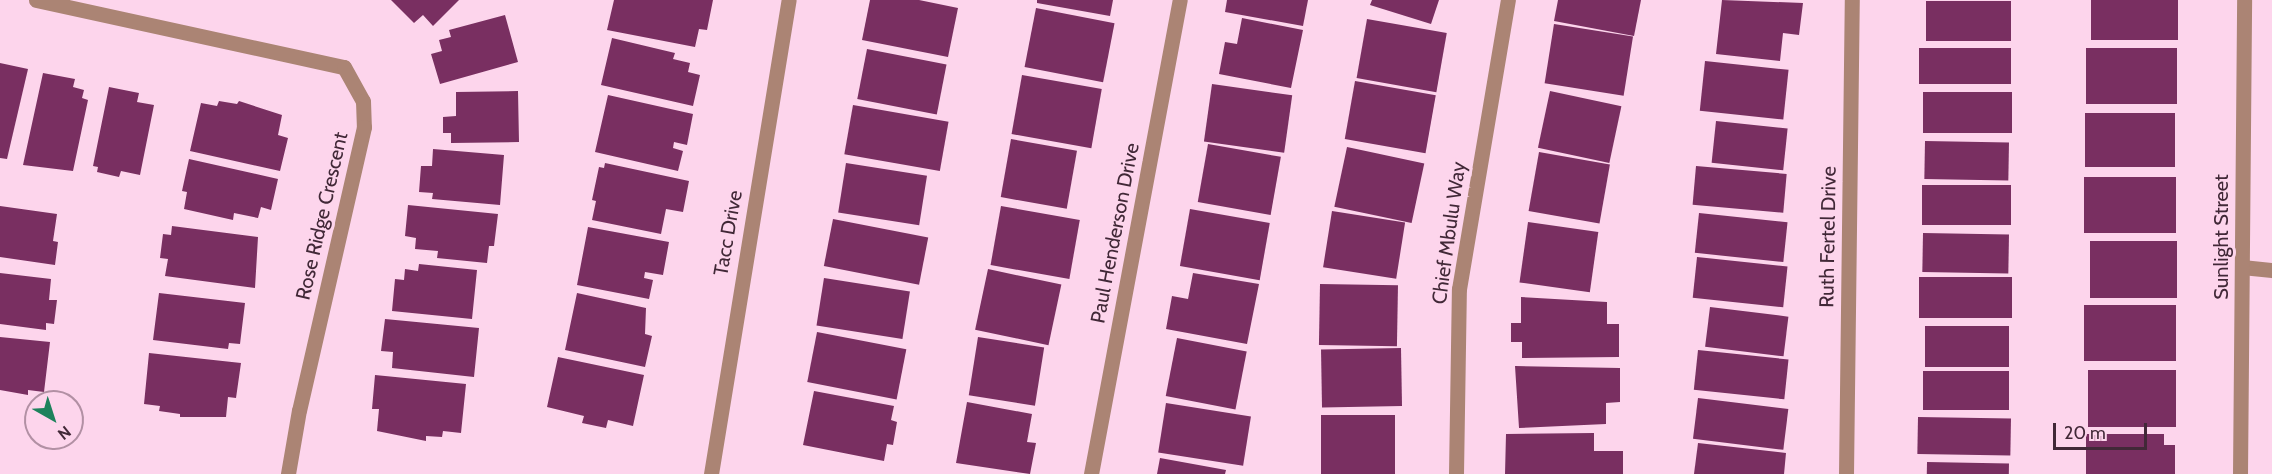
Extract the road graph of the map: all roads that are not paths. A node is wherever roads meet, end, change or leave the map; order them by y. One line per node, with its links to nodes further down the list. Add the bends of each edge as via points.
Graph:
1 (36, 0): 9 (street, Rose Ridge Crescent, via 344,67 363,101 364,127)
2 (789, 0): 10 (street, Tacc Drive)
3 (1180, 0): 11 (street, Paul Henderson Drive)
4 (1508, 0): 12 (street, Chief Mbulu Way, via 1459,289)
5 (1852, 0): 13 (street, Ruth Fertel Drive)
6 (2244, 0): 7 (street, Sunlight Street)
7 (2242, 267): 8 (street); 14 (street, Sunlight Street)
8 (2272, 270)
9 (288, 474)
10 (711, 474)
11 (1091, 474)
12 (1456, 474)
13 (1846, 474)
14 (2240, 474)

